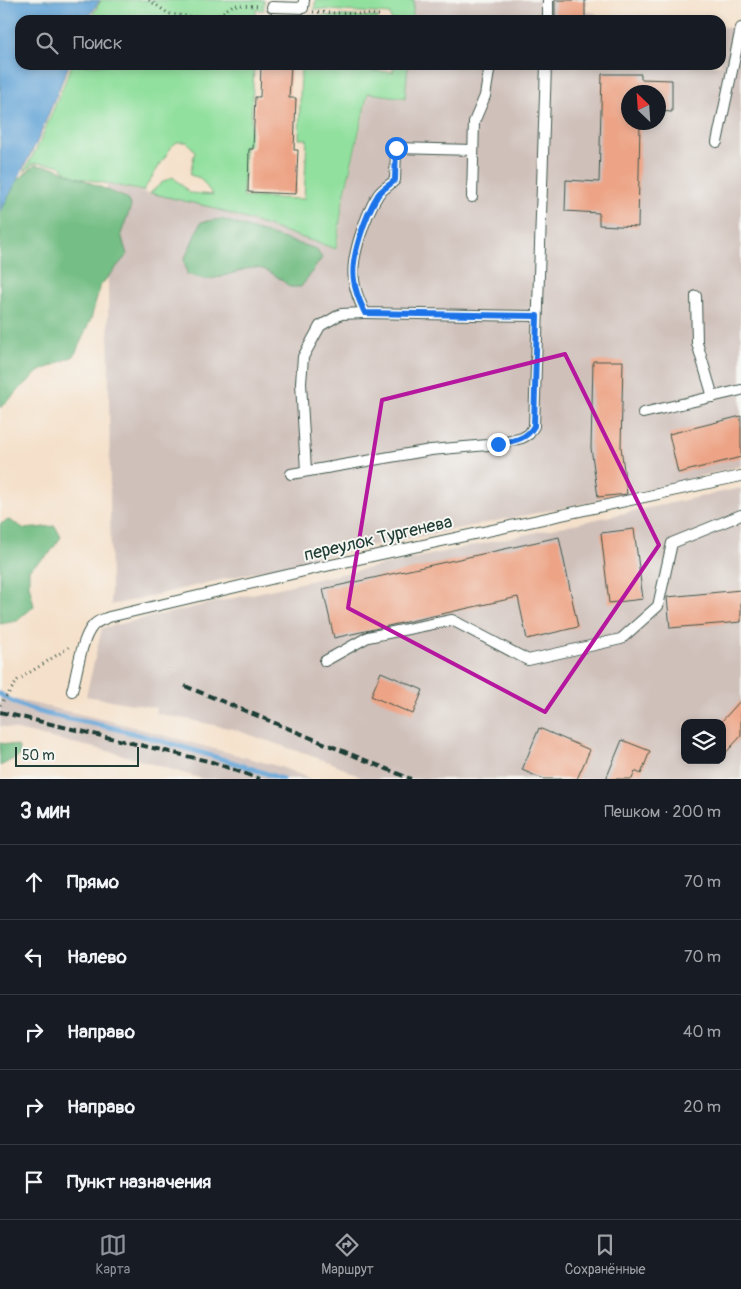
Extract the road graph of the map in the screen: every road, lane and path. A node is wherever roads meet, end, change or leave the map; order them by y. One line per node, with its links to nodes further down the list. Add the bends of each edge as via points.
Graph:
1 (149, 0): 6 (path, via 169,14)
2 (304, 0): 4 (lane, via 303,8)
3 (548, 0): 9 (lane)
4 (272, 7): 7 (path, via 233,5)
5 (315, 13): 8 (path)
6 (178, 15)
7 (219, 15)
8 (359, 15)
9 (548, 15)
10 (741, 28): 13 (lane)
11 (489, 70): 14 (lane, via 485,96 474,122)
12 (546, 70): 18 (lane)
13 (717, 142)
14 (473, 150): 15 (lane); 17 (lane, via 396,148 395,180 379,194 368,214 355,256 353,278)
15 (472, 197)
16 (696, 296): 20 (lane, via 697,343)
17 (365, 313): 18 (lane); 22 (lane, via 341,314 320,326 303,357)
18 (537, 316): 22 (lane, via 534,426 529,434 498,444 431,450)
19 (741, 390): 20 (lane)
20 (713, 397): 21 (lane)
21 (644, 414)
22 (306, 471): 23 (lane)
23 (291, 474)
24 (741, 476): 26 (lane, переулок Тургенева, via 317,568 109,617 90,628)
25 (741, 515): 27 (lane, via 672,543 658,606 621,639 528,660 452,620 368,637)
26 (86, 638): 28 (lane, переулок Тургенева); 29 (path, via 18,680)
27 (325, 661)
28 (72, 691)
29 (0, 705)

